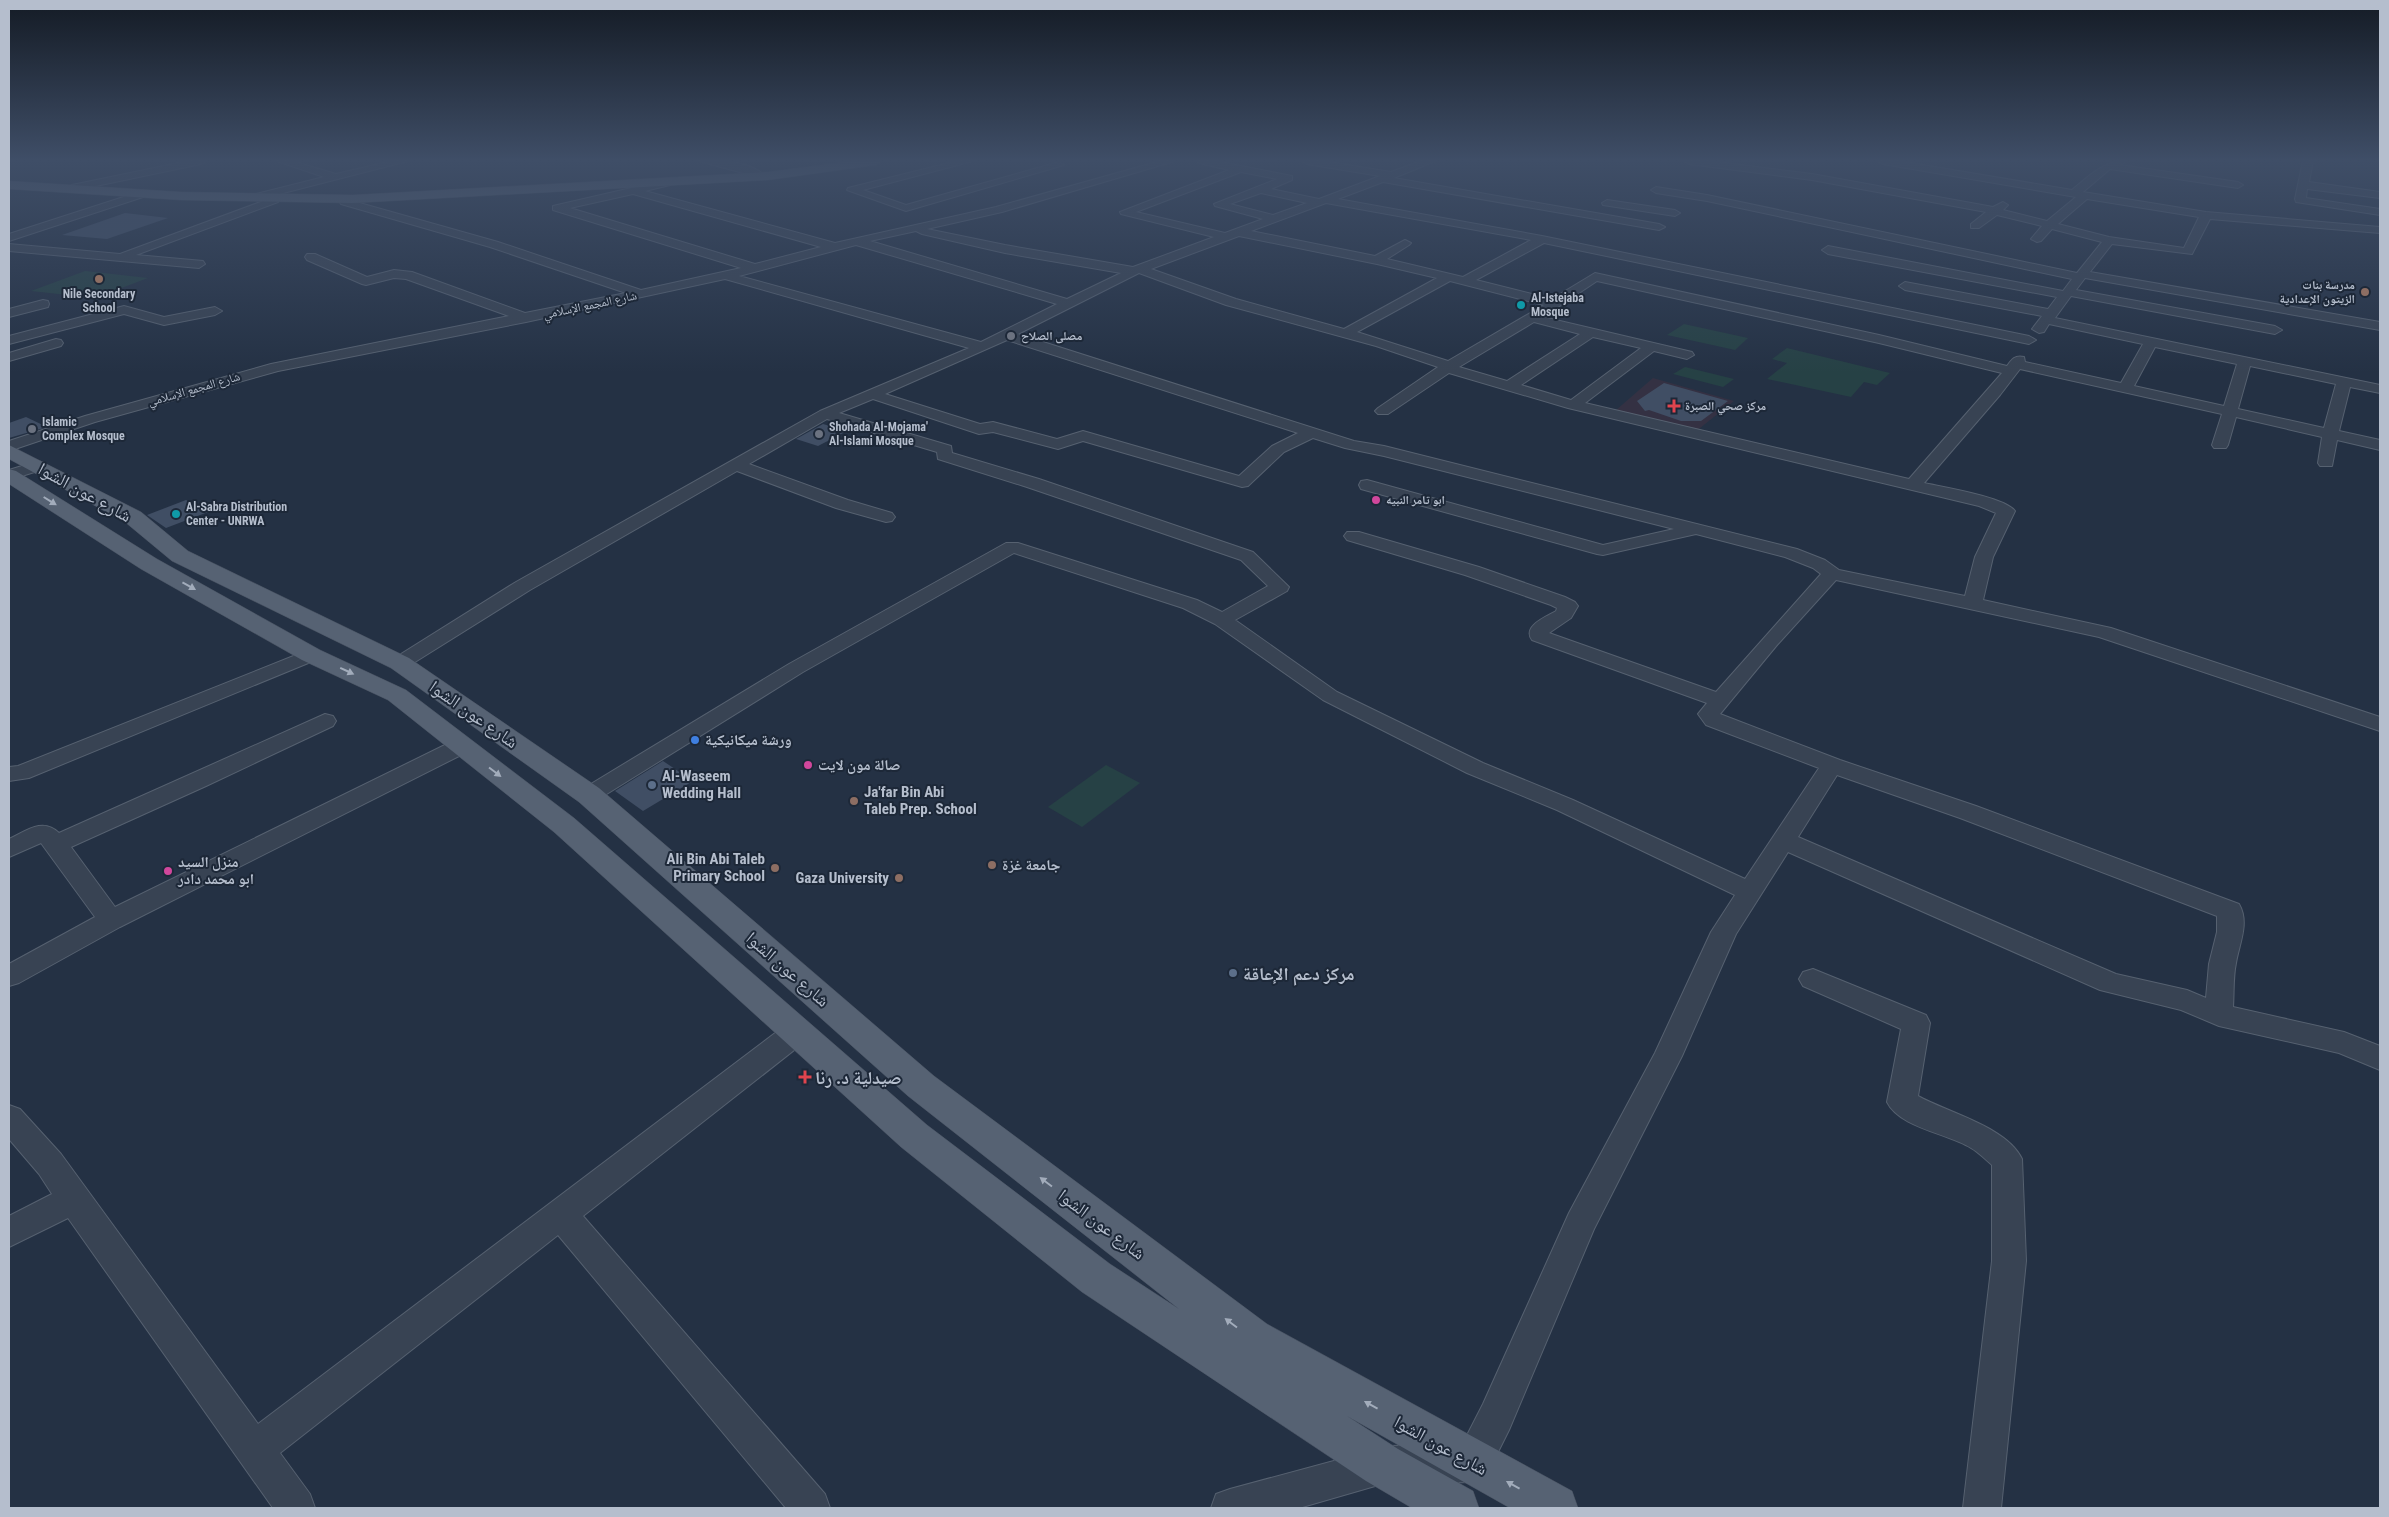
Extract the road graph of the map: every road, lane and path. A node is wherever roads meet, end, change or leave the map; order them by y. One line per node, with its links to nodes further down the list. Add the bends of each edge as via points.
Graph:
1 (28, 232): 19 (street)
2 (188, 232): 29 (street)
3 (455, 232): 39 (street)
4 (635, 232): 32 (street)
5 (781, 232): 25 (street)
6 (906, 232): 23 (street, شارع المجمع الإسلامي)
7 (924, 232): 33 (street, via 1005,249)
8 (1217, 232): 17 (street)
9 (1240, 232): 17 (street)
10 (1500, 232): 20 (street)
11 (1590, 232): 18 (street)
12 (1876, 232): 34 (street)
13 (1915, 232): 34 (street)
14 (2044, 232): 21 (street)
15 (2074, 232): 22 (street)
16 (2198, 232): 22 (street, via 2188,252)
17 (1232, 235): 30 (street); 33 (street)
18 (1583, 237): 20 (street); 56 (street)
19 (9, 238)
20 (1542, 239): 37 (street)
21 (2037, 239)
22 (2109, 240): 34 (street)
23 (856, 241): 25 (street, شارع المجمع الإسلامي); 43 (street)
24 (1405, 243): 30 (street)
25 (836, 247): 32 (street, شارع المجمع الإسلامي)
26 (9, 248): 29 (street)
27 (1828, 250): 40 (street)
28 (311, 257): 48 (street, via 366,281 394,274 408,275)
29 (117, 258): 31 (street)
30 (1377, 260): 36 (street)
31 (199, 264)
32 (757, 269): 35 (street, شارع المجمع الإسلامي)
33 (1137, 270): 43 (street); 52 (street, via 1231,302)
34 (2083, 273): 40 (street); 50 (street)
35 (727, 276): 39 (street, شارع المجمع الإسلامي); 58 (street)
36 (1447, 278): 37 (street); 52 (street)
37 (1464, 282): 41 (street)
38 (1905, 286): 47 (street)
39 (641, 294): 48 (street, شارع المجمع الإسلامي)
40 (2066, 294): 47 (street); 51 (street)
41 (1553, 303): 49 (street); 64 (street, via 1595,277)
42 (43, 304): 45 (street)
43 (1069, 304): 54 (street)
44 (215, 311): 46 (street, via 164,321)
45 (9, 312)
46 (146, 316): 55 (street, via 124,310); 61 (street)
47 (2049, 317): 56 (street); 57 (street)
48 (526, 318): 78 (street, شارع المجمع الإسلامي, via 276,367 100,416)
49 (1532, 318): 53 (street); 63 (street)
50 (2380, 326)
51 (2276, 330)
52 (1346, 333): 63 (street)
53 (1590, 333): 59 (street); 66 (street)
54 (1006, 334): 58 (street); 74 (street)
55 (9, 340)
56 (2029, 340): 64 (street)
57 (2151, 342): 62 (street); 67 (street)
58 (982, 347): 69 (street)
59 (1651, 347): 60 (street); 70 (street)
60 (1687, 356)
61 (9, 357)
62 (2245, 360): 65 (street); 72 (street)
63 (1449, 367): 66 (street); 71 (street)
64 (2014, 368): 67 (street); 84 (street)
65 (2344, 381): 68 (street); 75 (street)
66 (1510, 386): 70 (street)
67 (2125, 389): 72 (street)
68 (2380, 389)
69 (872, 394): 73 (street); 74 (street, via 979,429 993,427 1058,444 1083,436 1242,482 1278,449)
70 (1573, 405): 84 (street)
71 (1383, 411)
72 (2229, 413): 75 (street); 76 (street)
73 (825, 414): 81 (street); 90 (street, via 945,450 944,456 1247,556 1280,587)
74 (1312, 432): 86 (street, via 1351,445)
75 (2330, 434): 77 (street); 80 (street)
76 (2220, 445)
77 (2380, 445)
78 (9, 446)
79 (9, 451): 82 (main road, شارع عون الشوا)
80 (2326, 463)
81 (737, 466): 85 (street); 92 (street, via 523,586)
82 (19, 472): 91 (main road, شارع عون الشوا, one-way to 91, via 149,564); 92 (main road, شارع عون الشوا, via 133,517 180,556)
83 (1367, 486): 86 (street, via 1603,550)
84 (1912, 486): 89 (street, via 1985,502 2006,511 1984,557)
85 (886, 517)
86 (1693, 530): 88 (street, via 1791,553 1819,564)
87 (1353, 536): 93 (street, via 1472,571 1558,601 1568,606 1564,614 1540,630 1539,636)
88 (1833, 574): 89 (street); 93 (street, via 1825,579)
89 (1973, 603): 95 (street, via 2104,632)
90 (1222, 620): 99 (street, via 1190,604 1012,547 796,668); 103 (street, via 1330,696 1475,768 1565,805)
91 (311, 655): 96 (main road, شارع عون الشوا, one-way to 96, via 397,695); 98 (street, via 21,773)
92 (400, 663): 99 (main road, شارع عون الشوا)
93 (1720, 701): 97 (street, via 1709,714 1714,720)
94 (326, 721): 101 (street)
95 (2380, 724)
96 (461, 746): 104 (street); 108 (main road, شارع عون الشوا, one-way to 108, via 564,825)
97 (1832, 765): 100 (street); 107 (street, via 1968,812 2230,911)
98 (9, 774)
99 (588, 795): 115 (main road, شارع عون الشوا, one-way to 99, via 1252,1339 921,1086)
100 (1783, 840): 103 (street); 107 (street, via 2110,983 2186,1001)
101 (56, 844): 102 (street, via 44,832); 104 (street)
102 (9, 849)
103 (1750, 892): 115 (street, via 1724,932 1668,1056 1580,1223)
104 (111, 920): 105 (street)
105 (9, 976)
106 (1813, 979): 122 (street, via 1916,1023 1902,1102 1928,1117 1981,1138 2007,1159 2009,1260)
107 (2219, 1015): 109 (street, via 2344,1043)
108 (797, 1032): 112 (street); 116 (main road, شارع عون الشوا, via 914,1136 1096,1278)
109 (2380, 1058)
110 (9, 1118): 111 (street, via 50,1164)
111 (72, 1200): 113 (street); 114 (street, via 164,1322)
112 (561, 1214): 114 (street); 118 (street)
113 (9, 1232)
114 (254, 1450): 117 (street)
115 (1473, 1463): 116 (street); 121 (main road, شارع عون الشوا, one-way to 115)
116 (1382, 1465): 119 (street, via 1367,1472); 120 (main road, شارع عون الشوا)
117 (296, 1508)
118 (811, 1508)
119 (1230, 1508)
120 (1456, 1508)
121 (1555, 1508)
122 (1982, 1508)

